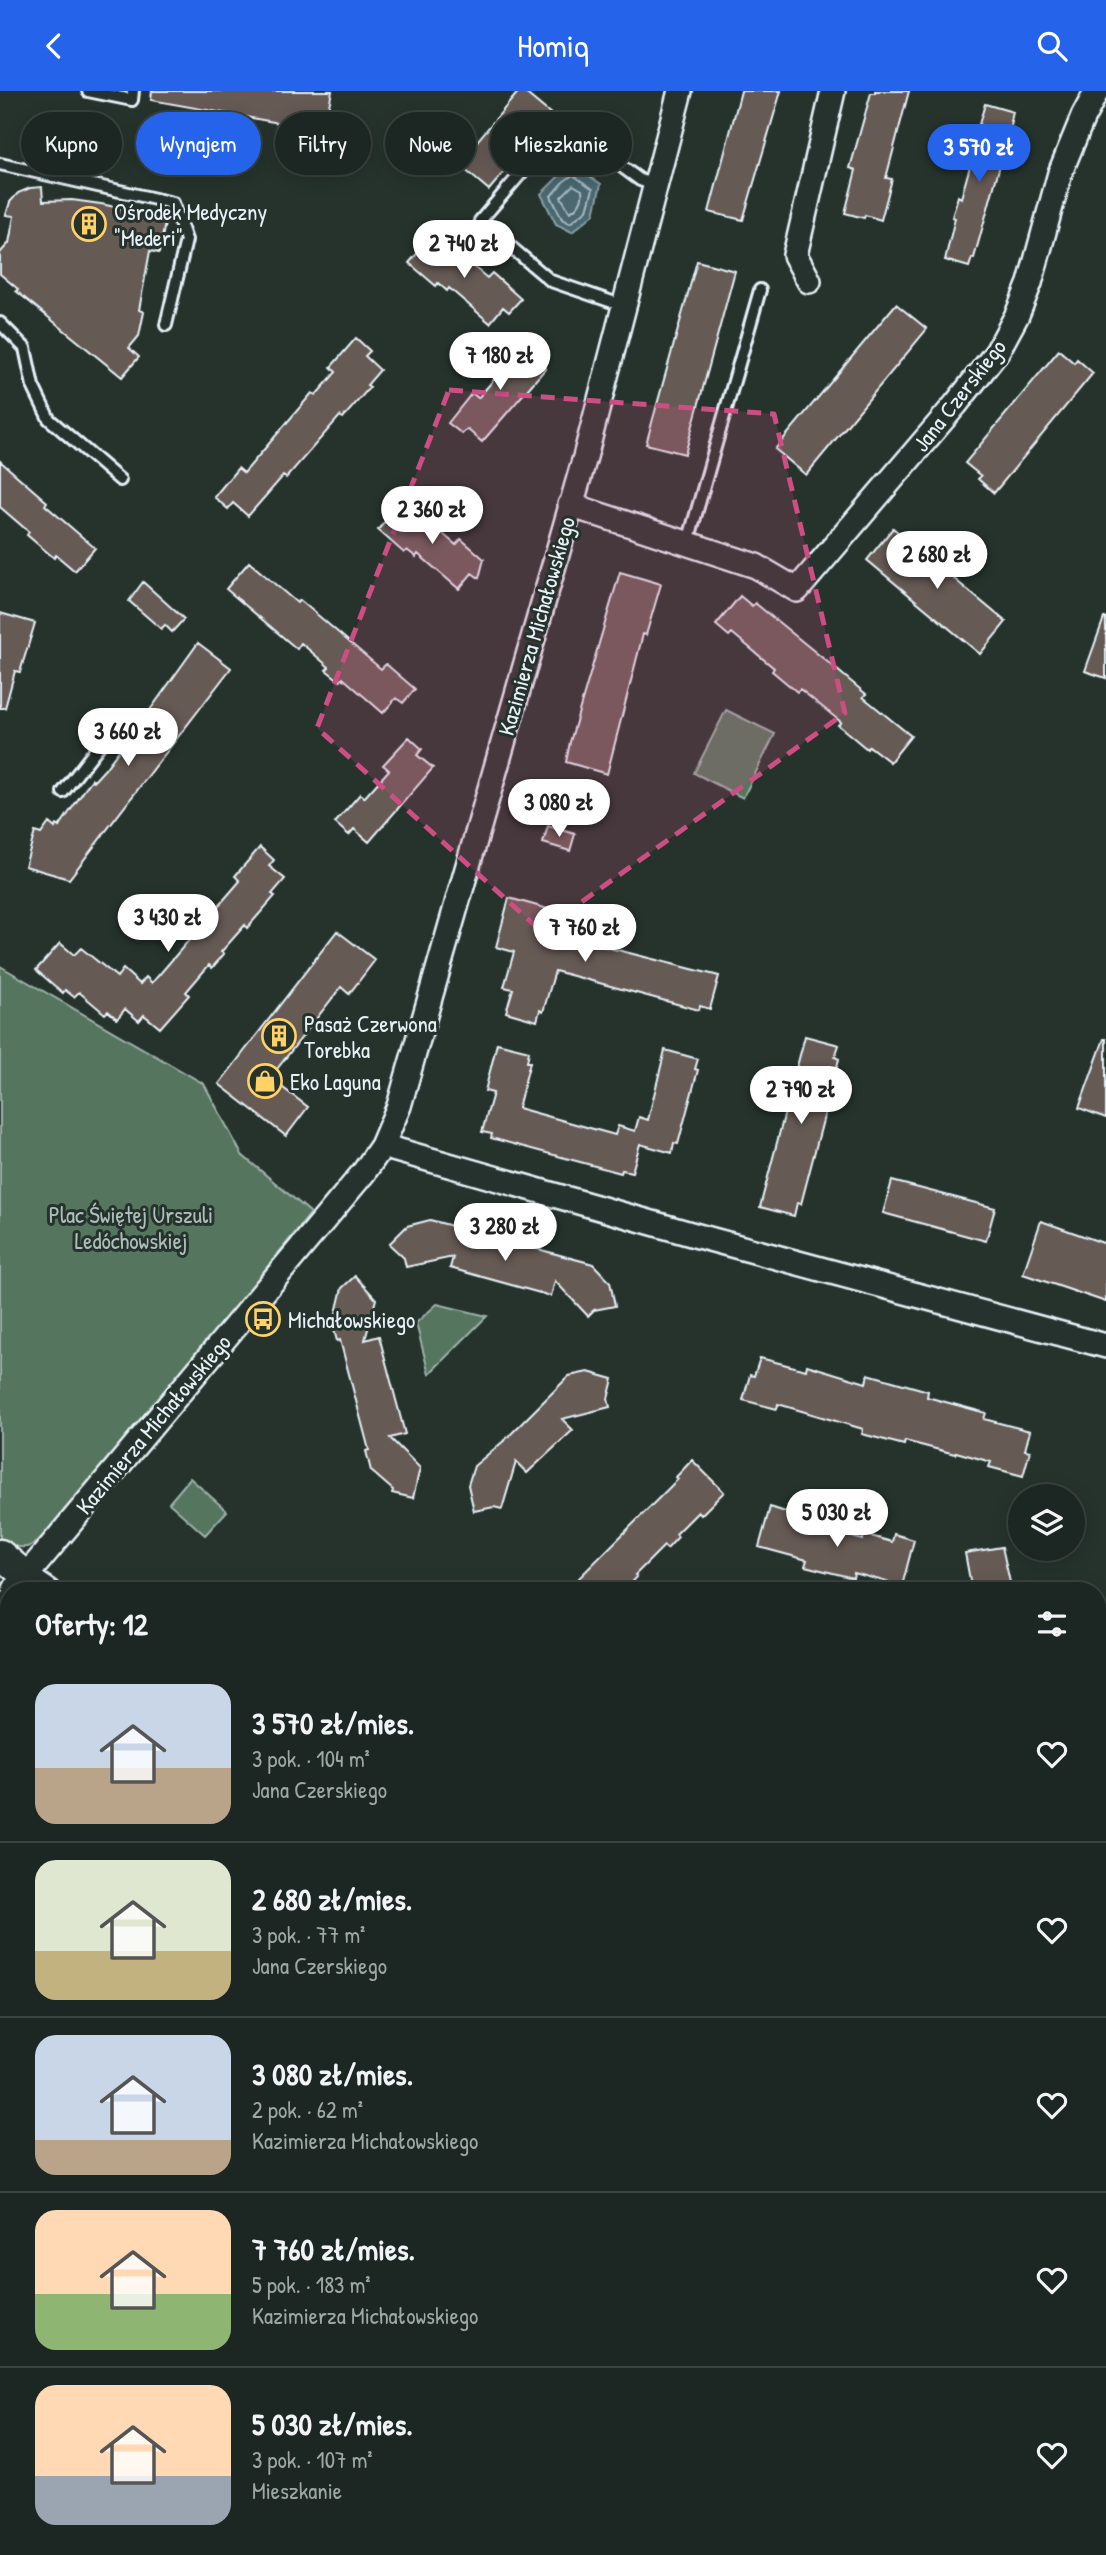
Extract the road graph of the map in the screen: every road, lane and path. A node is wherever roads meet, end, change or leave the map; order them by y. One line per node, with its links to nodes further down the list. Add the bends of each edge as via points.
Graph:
1 (88, 91): 2 (lane, via 132,100)
2 (133, 91)
3 (680, 91): 7 (street, Kazimierza Michałowskiego)
4 (833, 91): 8 (street, via 795,255)
5 (1097, 91): 15 (street, Jana Czerskiego, via 1060,173 1030,283 997,352 797,590 755,566)
6 (0, 164): 12 (lane, via 173,203 186,240)
7 (654, 185): 10 (street, Kazimierza Michałowskiego); 10 (lane, via 639,180 569,128 553,136 480,221 551,281)
8 (809, 281)
9 (760, 290): 15 (lane)
10 (624, 306): 14 (street, Kazimierza Michałowskiego)
11 (0, 323): 13 (lane, via 24,348 33,386 49,419)
12 (166, 325)
13 (120, 480)
14 (570, 505): 15 (street); 18 (street, Kazimierza Michałowskiego, via 399,1106)
15 (688, 541)
16 (101, 743): 17 (lane)
17 (63, 792)
18 (382, 1146): 19 (street); 22 (street, Kazimierza Michałowskiego)
19 (1106, 1346)
20 (0, 1554): 21 (street)
21 (27, 1582)
22 (34, 1582)

